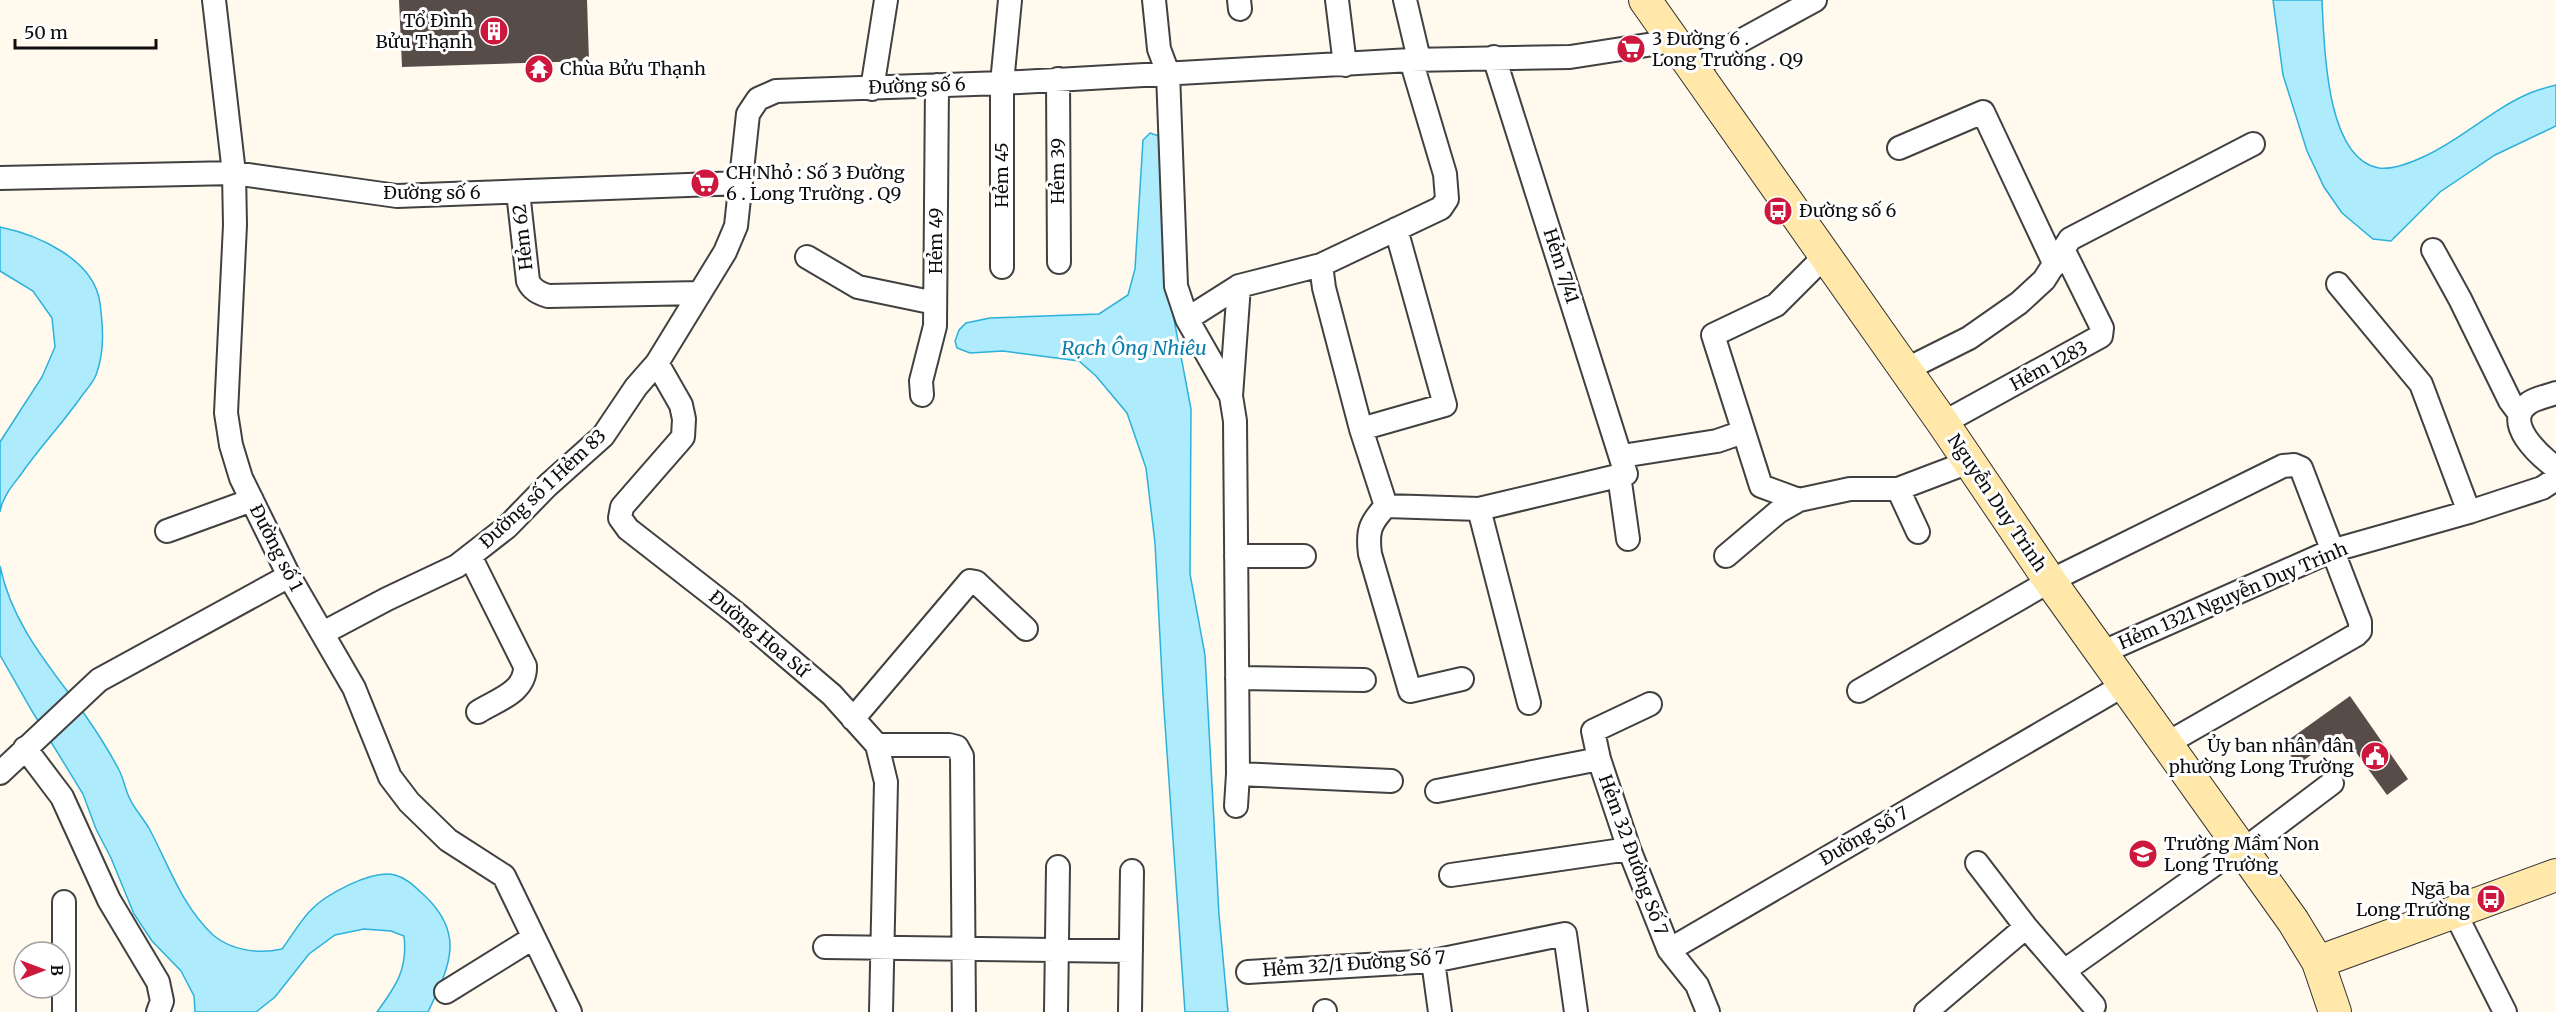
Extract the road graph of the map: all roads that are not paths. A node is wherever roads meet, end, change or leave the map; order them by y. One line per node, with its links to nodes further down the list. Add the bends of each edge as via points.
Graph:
1 (214, 0): 21 (street, Đường số 1)
2 (886, 0): 18 (street)
3 (1010, 0): 16 (street, Hẻm 45)
4 (1154, 0): 14 (street, via 1158,49)
5 (1337, 0): 12 (street)
6 (1405, 0): 11 (street)
7 (1645, 0): 9 (main road, Nguyễn Duy Trinh)
8 (1814, 0): 13 (street)
9 (1673, 40): 10 (street, Đường số 6, via 1570,57); 13 (main road, Nguyễn Duy Trinh)
10 (1494, 57): 11 (street, Đường số 6); 49 (street, Hẻm 7/41)
11 (1415, 59): 12 (street, Đường số 6); 25 (street, via 1445,174 1447,199 1441,208)
12 (1345, 64): 14 (street, Đường số 6)
13 (1693, 67): 27 (main road, Nguyễn Duy Trinh)
14 (1168, 73): 15 (street, Đường số 6); 37 (street, via 1176,286)
15 (1058, 79): 16 (street, Đường số 6); 30 (street, Hẻm 39)
16 (1002, 83): 17 (street, Đường số 6); 32 (street, Hẻm 45)
17 (937, 85): 18 (street, Đường số 6); 36 (street, Hẻm 49)
18 (872, 88): 23 (street, Đường số 6, via 776,91 758,99 748,114)
19 (2253, 144): 29 (street, via 2070,239)
20 (1899, 148): 29 (street, via 1983,112)
21 (234, 173): 22 (street, Đường số 6); 24 (street, Đường số 6, via 397,196); 52 (street, Đường số 1, via 226,413 231,445)
22 (0, 178)
23 (741, 183): 24 (street, Đường số 6); 35 (street, Đường số 1 Hẻm 83, via 736,226)
24 (518, 192): 35 (street, Hẻm 62, via 531,288 548,296)
25 (1396, 229): 31 (street); 45 (street, via 1445,405)
26 (2433, 250): 43 (street)
27 (1825, 256): 39 (main road, Nguyễn Duy Trinh); 46 (street, via 1776,305 1713,335)
28 (807, 257): 36 (street, via 858,287)
29 (2059, 257): 39 (street, via 2044,280 2019,303 1969,338); 44 (street, Hẻm 1283, via 2102,328 2101,336)
30 (1059, 262)
31 (1321, 265): 34 (street); 45 (street)
32 (1002, 267)
33 (2338, 284): 56 (street, via 2421,384)
34 (1239, 286): 37 (street); 42 (street)
35 (700, 293): 38 (street, Đường số 1 Hẻm 83)
36 (935, 303): 41 (street, Hẻm 49, via 935,326 921,381)
37 (1187, 319): 42 (street)
38 (657, 363): 61 (street, Đường số 1 Hẻm 83, via 603,436 507,527); 78 (street, Đường Hoa Sứ, via 681,405 683,437 622,507 620,518 628,529 832,695)
39 (1905, 370): 44 (main road, Nguyễn Duy Trinh)
40 (2556, 393): 43 (street, via 2529,403)
41 (922, 395)
42 (1231, 396): 62 (street, via 1235,421)
43 (2519, 413): 48 (street, via 2518,420 2529,443)
44 (1943, 423): 47 (main road, Nguyễn Duy Trinh)
45 (1362, 429): 54 (street)
46 (1743, 432): 49 (street); 53 (street, via 1761,486)
47 (1969, 462): 51 (street); 66 (main road, Nguyễn Duy Trinh)
48 (2556, 468)
49 (1622, 469): 55 (street); 59 (street, Hẻm 7/41)
50 (2556, 479): 56 (street, Hẻm 1321 Nguyễn Duy Trinh, via 2542,488)
51 (1898, 489): 53 (street, via 1850,489); 58 (street)
52 (252, 500): 57 (street); 65 (street, Đường số 1)
53 (1799, 500): 64 (street, via 1778,512)
54 (1386, 506): 55 (street); 71 (street, via 1372,521 1368,539 1410,691)
55 (1479, 509): 75 (street)
56 (2469, 512): 60 (street, Hẻm 1321 Nguyễn Duy Trinh)
57 (167, 531)
58 (1918, 532)
59 (1628, 539)
60 (2331, 551): 66 (street, via 2301,468 2283,466); 69 (street, Hẻm 1321 Nguyễn Duy Trinh); 80 (street, via 2360,622 2360,631)
61 (470, 556): 68 (street, Đường số 1 Hẻm 83); 77 (street, via 525,666 522,684)
62 (1236, 556): 63 (street); 70 (street)
63 (1304, 556)
64 (1726, 556)
65 (289, 576): 68 (street, Đường số 1); 79 (street, via 99,680)
66 (2050, 581): 69 (main road, Nguyễn Duy Trinh); 74 (street)
67 (1026, 629): 78 (street, via 976,582 970,581)
68 (323, 633): 99 (street, Đường số 1, via 354,688 390,777 448,840 504,876)
69 (2101, 653): 73 (main road, Nguyễn Duy Trinh)
70 (1238, 678): 72 (street); 84 (street)
71 (1462, 679)
72 (1364, 680)
73 (2124, 685): 80 (main road, Nguyễn Duy Trinh); 104 (street, Đường Số 7)
74 (1859, 691)
75 (1529, 703)
76 (1650, 704): 82 (street, Hẻm 32 Đường Số 7, via 1593,731)
77 (478, 712)
78 (853, 719): 81 (street, Đường Hoa Sứ)
79 (33, 740): 83 (street); 113 (street, via 109,900 158,982 162,1001)
80 (2166, 744): 90 (main road, Nguyễn Duy Trinh)
81 (877, 745): 101 (street, Đường Hoa Sứ, via 886,782); 102 (street, via 949,745 957,747 962,756)
82 (1599, 759): 87 (street); 89 (street, Hẻm 32 Đường Số 7)
83 (0, 773)
84 (1238, 774): 85 (street); 88 (street)
85 (1391, 780)
86 (2332, 783): 90 (street)
87 (1437, 791)
88 (1236, 806)
89 (1629, 849): 94 (street); 104 (street, Hẻm 32 Đường Số 7)
90 (2240, 849): 107 (main road, Nguyễn Duy Trinh); 108 (street)
91 (1977, 863): 98 (street)
92 (1058, 867): 103 (street)
93 (1132, 871): 105 (street)
94 (1451, 875)
95 (2556, 875): 97 (main road)
96 (64, 902): 112 (street)
97 (2455, 913): 107 (main road); 124 (street)
98 (2026, 927): 108 (street); 122 (street)
99 (533, 938): 110 (street); 114 (street, Đường số 1)
100 (825, 947): 101 (street)
101 (881, 948): 102 (street); 115 (street, Đường Hoa Sứ)
102 (964, 949): 103 (street); 116 (street)
103 (1057, 950): 105 (street); 117 (street)
104 (1669, 950): 121 (street, via 1697,985)
105 (1131, 951): 118 (street)
106 (1433, 961): 109 (street, Hẻm 32/1 Đường Số 7); 119 (street); 120 (street, Hẻm 32/1 Đường Số 7, via 1565,934)
107 (2318, 962): 123 (main road, Nguyễn Duy Trinh)
108 (2064, 971): 111 (street)
109 (1248, 972)
110 (446, 992)
111 (2094, 1006)
112 (64, 1012)
113 (158, 1012)
114 (570, 1012)
115 (881, 1012)
116 (964, 1012)
117 (1056, 1012)
118 (1130, 1012)
119 (1440, 1012)
120 (1576, 1012)
121 (1708, 1012)
122 (1926, 1012)
123 (2335, 1012)
124 (2505, 1012)

